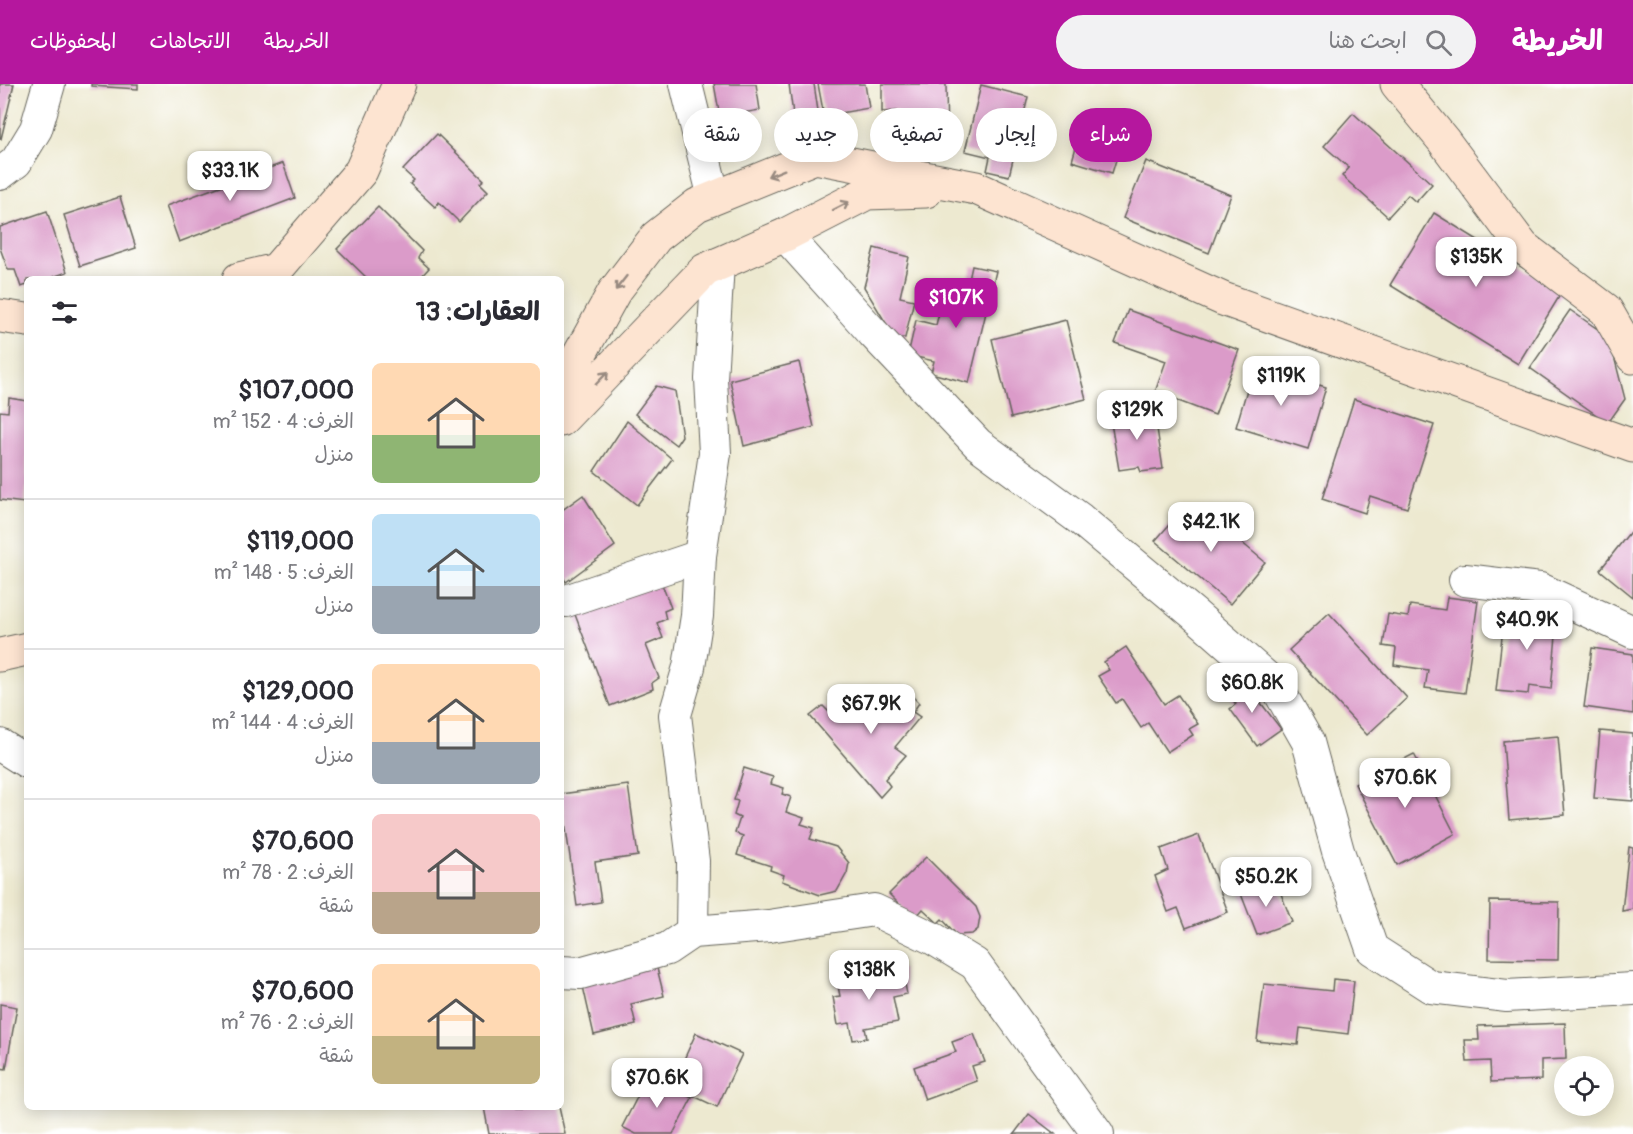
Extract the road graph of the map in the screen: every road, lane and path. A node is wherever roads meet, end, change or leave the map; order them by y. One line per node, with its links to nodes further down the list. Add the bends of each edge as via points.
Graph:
1 (49, 84): 5 (street, via 36,129 16,162)
2 (399, 84): 10 (main road, via 361,171 276,270)
3 (686, 84): 7 (street)
4 (1397, 84): 13 (main road, via 1523,247 1606,310)
5 (0, 174)
6 (976, 188): 7 (main road, one-way to 7, via 815,157); 8 (main road, one-way to 6, via 867,193); 16 (main road, via 1222,300)
7 (714, 198): 14 (main road, one-way to 14, via 697,205 656,237 614,292)
8 (785, 234): 9 (main road); 27 (street, via 978,444 1080,519 1276,686 1308,742 1338,851 1372,949 1431,987 1506,996)
9 (718, 264): 15 (main road, one-way to 9, via 705,270); 17 (street, via 711,379 715,453)
10 (251, 276)
11 (0, 316): 12 (main road)
12 (24, 320)
13 (1633, 357)
14 (564, 383)
15 (564, 417)
16 (1633, 446)
17 (700, 555): 19 (street); 25 (street, via 689,667 675,714 693,861)
18 (1465, 580): 20 (street, via 1540,589)
19 (566, 601)
20 (1633, 632)
21 (24, 650): 22 (main road)
22 (0, 655)
23 (0, 745): 24 (street)
24 (24, 760)
25 (692, 932): 26 (street, via 667,949 580,973); 28 (street, via 769,926 874,910 924,934 975,964)
26 (564, 972)
27 (1633, 989)
28 (1098, 1134)

